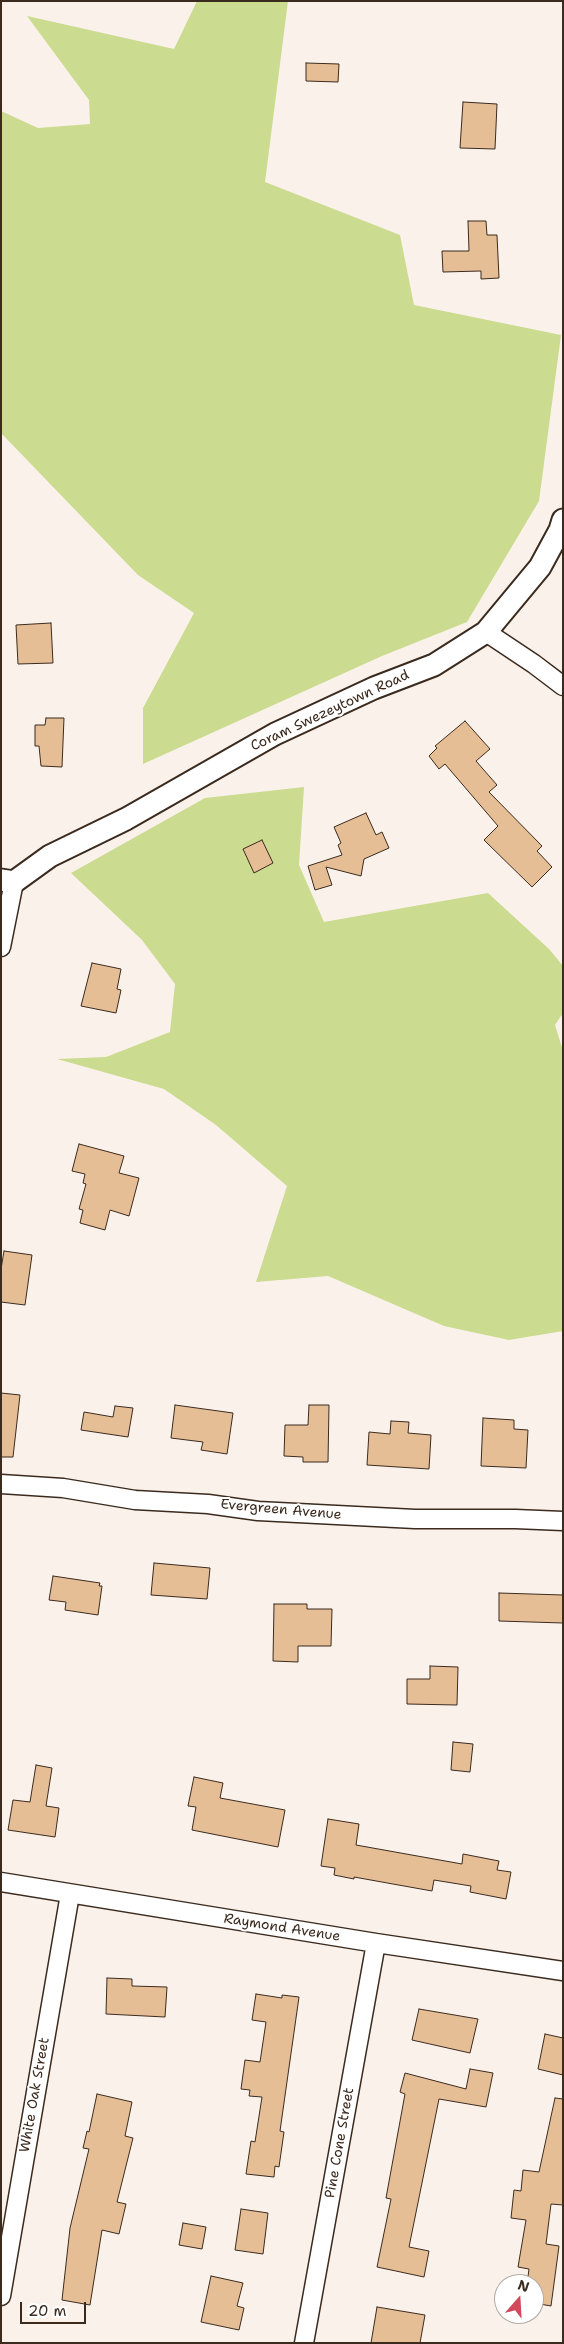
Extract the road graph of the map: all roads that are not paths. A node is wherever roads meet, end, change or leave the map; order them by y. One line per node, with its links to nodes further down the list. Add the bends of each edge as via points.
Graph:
1 (563, 520): 2 (street, Coram Swezeytown Road, via 540,568)
2 (486, 632): 3 (street); 4 (street, Coram Swezeytown Road, via 434,665 374,688 275,734 126,819 50,856)
3 (563, 686)
4 (8, 881): 5 (street)
5 (1, 947)
6 (1, 1484): 7 (street, Evergreen Avenue, via 258,1511)
7 (563, 1522)
8 (1, 1882): 9 (street, Raymond Avenue)
9 (70, 1894): 10 (street, Raymond Avenue); 12 (street, White Oak Street)
10 (376, 1943): 11 (street, Raymond Avenue); 13 (street, Pine Cone Street)
11 (563, 1970)
12 (1, 2296)
13 (304, 2343)

